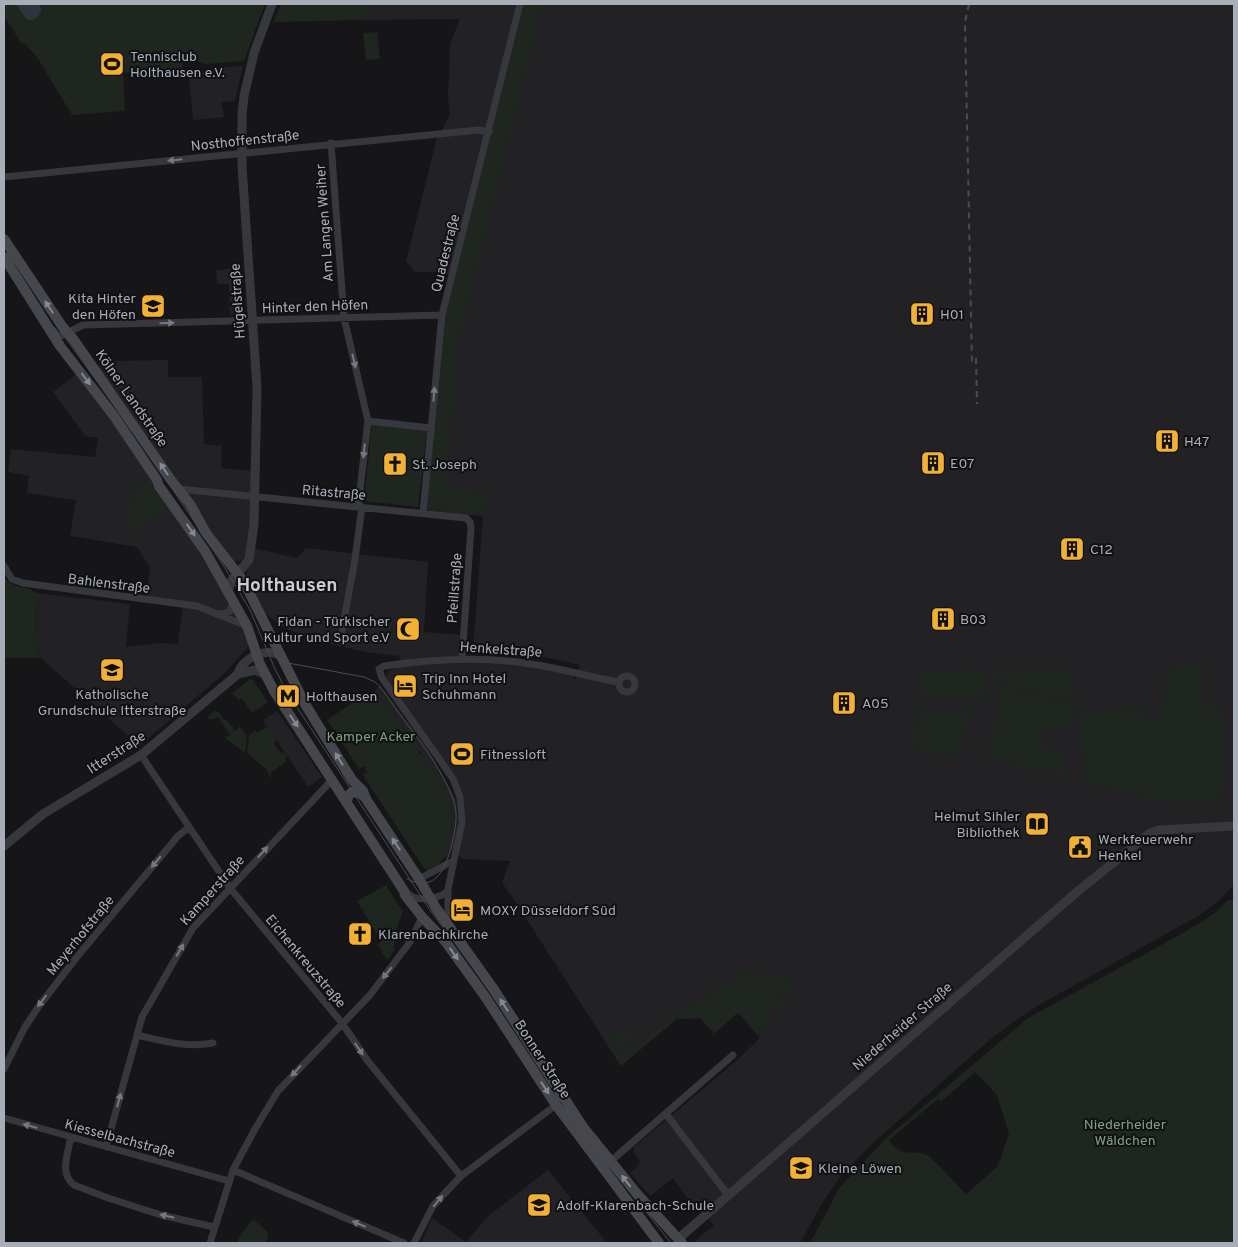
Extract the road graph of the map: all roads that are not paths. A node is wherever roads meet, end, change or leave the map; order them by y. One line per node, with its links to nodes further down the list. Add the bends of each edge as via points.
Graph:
1 (272, 4): 5 (street, Hügelstraße, via 255,48 248,79 242,114)
2 (520, 4): 3 (street, Quadestraße)
3 (489, 132): 4 (street, Nosthoffenstraße, via 478,130); 9 (street, Quadestraße)
4 (331, 143): 5 (street, Nosthoffenstraße); 10 (street, Am Langen Weiher)
5 (241, 153): 6 (street, Nosthoffenstraße, one-way to 6); 11 (street, Hügelstraße)
6 (4, 177)
7 (4, 239): 13 (main road, Kölner Landstraße, one-way to 7)
8 (4, 257): 12 (main road, Kölner Landstraße)
9 (442, 315): 10 (street, Hinter den Höfen); 17 (street, Quadestraße, one-way to 9)
10 (344, 318): 11 (street, Hinter den Höfen); 16 (street, Am Langen Weiher, one-way to 16)
11 (253, 321): 13 (street, Hinter den Höfen, one-way to 11, via 83,325); 21 (street, Hügelstraße, via 257,388)
12 (47, 326): 13 (street, via 59,336); 14 (main road, Kölner Landstraße)
13 (68, 333): 15 (main road, Kölner Landstraße)
14 (71, 358): 15 (main road, via 78,352); 18 (main road, Kölner Landstraße, one-way to 18)
15 (88, 360): 19 (main road, Kölner Landstraße, one-way to 15)
16 (368, 421): 17 (street); 23 (street, Am Langen Weiher, one-way to 23)
17 (431, 428): 24 (street, Quadestraße)
18 (157, 480): 19 (main road, via 166,489); 28 (main road, Kölner Landstraße, one-way to 28, via 205,551)
19 (179, 489): 20 (street, Ritastraße); 22 (main road, Kölner Landstraße)
20 (198, 491): 21 (street, Ritastraße); 22 (street, via 191,495)
21 (254, 497): 23 (street, Ritastraße); 27 (street, Hügelstraße, via 250,555)
22 (190, 504): 27 (main road, Kölner Landstraße, via 206,533)
23 (360, 507): 24 (street, Ritastraße); 31 (street, Am Langen Weiher, via 354,568)
24 (423, 513): 25 (street, Ritastraße, via 461,516)
25 (468, 520): 34 (street, Pfeillstraße, via 471,528)
26 (4, 566): 29 (street, Bahlenstraße, via 12,579 23,583 197,606)
27 (238, 573): 28 (street, Hügelstraße, via 231,580); 33 (main road, Bonner Straße)
28 (230, 597): 29 (street, via 230,611); 30 (main road, Bonner Straße)
29 (218, 614): 30 (street, Bahlenstraße)
30 (247, 626): 32 (main road, Bonner Straße)
31 (342, 631)
32 (257, 655): 33 (street, via 273,652); 35 (street, Itterstraße, via 240,667); 36 (main road, Bonner Straße)
33 (280, 656): 40 (main road, Bonner Straße, one-way to 33, via 305,704)
34 (462, 659): 37 (street, Henkelstraße, via 529,663); 45 (street, Henkelstraße, via 387,665 380,668 379,673 431,745 456,787 462,822)
35 (238, 674): 36 (street, via 254,670); 38 (street, Itterstraße)
36 (264, 674): 39 (main road, Bonner Straße, one-way to 39)
37 (618, 682)
38 (141, 755): 43 (street, Eichenkreuzstraße); 44 (street, Itterstraße, via 43,814)
39 (332, 780): 41 (main road, Bonner Straße); 47 (street, Kamperstraße, one-way to 39)
40 (366, 799): 41 (main road, via 359,792 352,792); 46 (main road, Bonner Straße, one-way to 40)
41 (347, 803): 49 (main road, Bonner Straße)
42 (1234, 826): 68 (street, Niederheider Straße, via 1159,830 1145,836)
43 (189, 827): 47 (street, Eichenkreuzstraße); 57 (street, Meyerhofstraße, one-way to 57, via 178,836 39,1006)
44 (4, 846)
45 (453, 861): 46 (street); 48 (street)
46 (419, 879): 50 (main road, Bonner Straße)
47 (230, 888): 53 (street, Eichenkreuzstraße); 54 (street, Kamperstraße, one-way to 47, via 146,1008 193,928)
48 (448, 890): 50 (street, via 446,894); 52 (street)
49 (404, 891): 50 (street, via 414,897); 51 (main road, Bonner Straße)
50 (430, 898): 52 (main road, Bonner Straße)
51 (422, 917): 53 (street, one-way to 53, via 416,934 400,957 370,995); 59 (main road, Bonner Straße, one-way to 59, via 445,941 484,995)
52 (448, 926): 58 (main road, Bonner Straße, one-way to 52, via 495,991)
53 (342, 1023): 65 (street, one-way to 65, via 278,1091); 66 (street, Eichenkreuzstraße, one-way to 66)
54 (137, 1035): 55 (street, via 184,1045); 63 (street, Kamperstraße, one-way to 54)
55 (213, 1043)
56 (733, 1055): 60 (street)
57 (4, 1069)
58 (559, 1092): 59 (street); 64 (main road, Bonner Straße)
59 (556, 1105): 66 (street); 74 (main road, Bonner Straße)
60 (666, 1114): 64 (street); 68 (street)
61 (4, 1118): 62 (street, Kiesselbachstraße, one-way to 61)
62 (71, 1138): 63 (street, Kiesselbachstraße); 69 (street, one-way to 62, via 160,1215 74,1185 69,1181 65,1165)
63 (106, 1147): 67 (street, Kiesselbachstraße)
64 (611, 1161): 70 (main road, Bonner Straße, one-way to 64)
65 (233, 1170): 67 (street); 72 (street, one-way to 65)
66 (460, 1176): 73 (street, one-way to 66, via 433,1206)
67 (229, 1181): 69 (street)
68 (728, 1196): 70 (street, Niederheider Straße)
69 (214, 1227): 71 (street)
70 (677, 1242)
71 (210, 1243)
72 (404, 1243)
73 (414, 1243)
74 (658, 1243)

